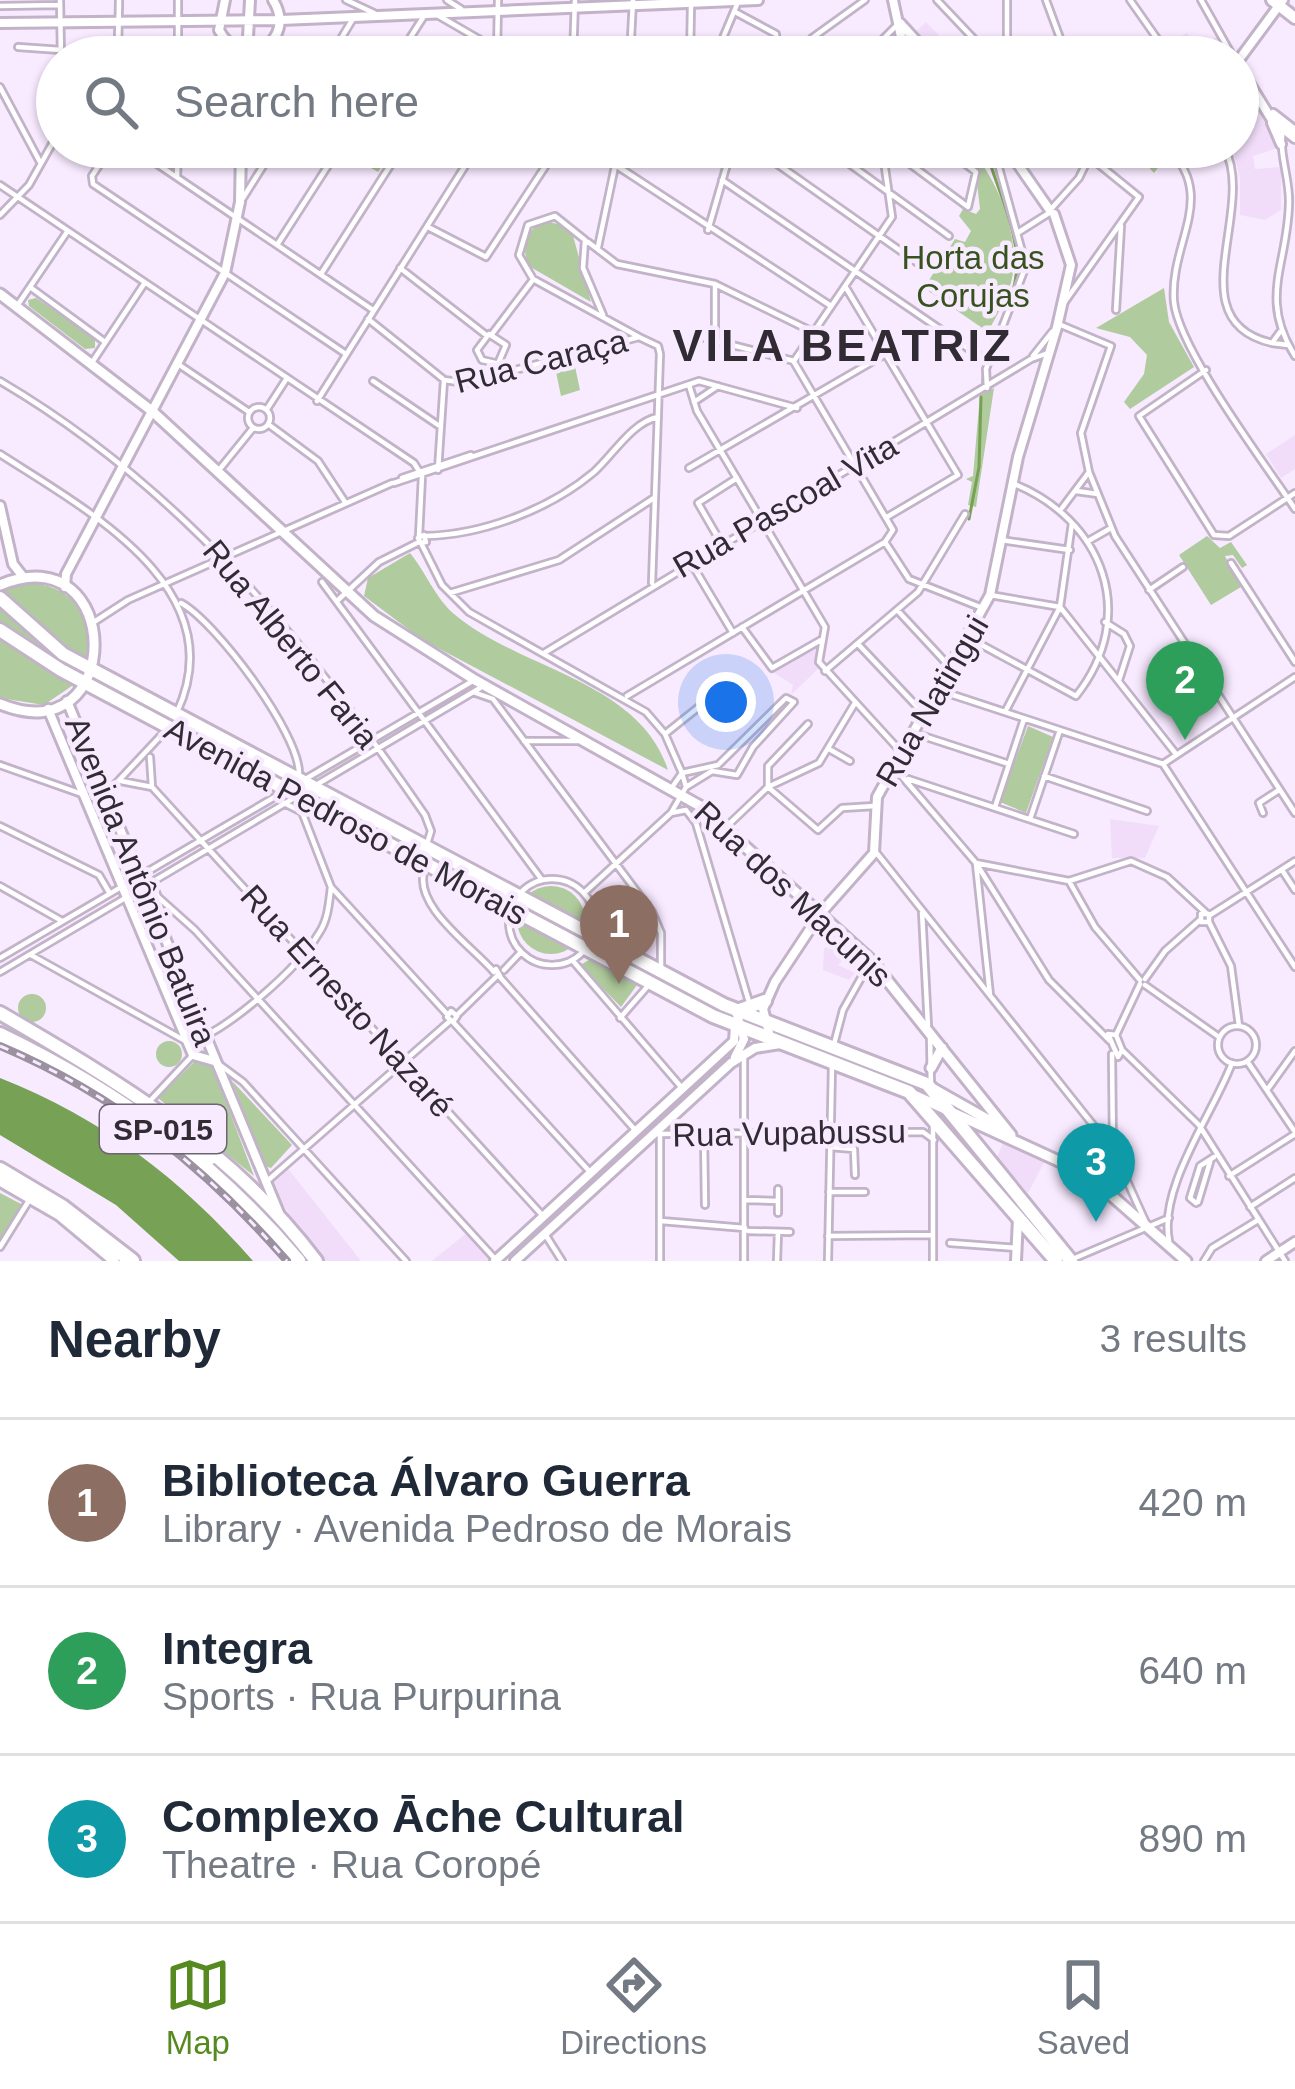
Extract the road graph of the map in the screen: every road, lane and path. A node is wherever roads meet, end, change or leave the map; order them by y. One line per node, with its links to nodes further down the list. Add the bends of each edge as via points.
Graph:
1 (178, 0): 31 (street)
2 (225, 0): 32 (street)
3 (250, 0): 33 (street)
4 (273, 0): 30 (street)
5 (445, 0): 23 (street); 25 (street)
6 (498, 0): 24 (street)
7 (758, 0): 21 (street)
8 (865, 0): 53 (street)
9 (892, 0): 35 (street)
10 (937, 0): 57 (street)
11 (1006, 0): 58 (street)
12 (1046, 0): 59 (street)
13 (1130, 0): 60 (street)
14 (1201, 0): 61 (street)
15 (691, 2): 19 (street); 21 (street); 50 (street)
16 (1278, 2): 29 (main road); 62 (street)
17 (60, 3): 22 (street); 37 (street)
18 (119, 3): 34 (street)
19 (633, 3): 20 (street); 49 (street)
20 (574, 4): 24 (street); 48 (street)
21 (738, 5): 51 (street); 52 (street)
22 (0, 6)
23 (466, 12): 24 (street); 25 (street)
24 (495, 12): 47 (street)
25 (440, 14): 26 (street); 46 (street)
26 (425, 15): 27 (street); 45 (street)
27 (382, 16): 28 (street); 28 (street, via 346,0)
28 (350, 17): 30 (street); 44 (street)
29 (1295, 18)
30 (281, 20): 33 (street); 43 (street)
31 (178, 21): 32 (street); 34 (street); 40 (street)
32 (217, 21): 33 (street); 41 (street)
33 (249, 21): 42 (street)
34 (118, 22): 37 (street); 39 (street)
35 (898, 22): 54 (street); 55 (street); 56 (street)
36 (0, 23): 37 (street)
37 (61, 23): 38 (street)
38 (61, 36)
39 (118, 36)
40 (178, 36)
41 (222, 36)
42 (248, 36)
43 (274, 36)
44 (343, 36)
45 (412, 36)
46 (472, 36)
47 (496, 36)
48 (573, 36)
49 (631, 36)
50 (690, 36)
51 (724, 36)
52 (776, 36)
53 (815, 36)
54 (885, 36)
55 (905, 36)
56 (911, 36)
57 (972, 36)
58 (1007, 36)
59 (1059, 36)
60 (1155, 36)
61 (1223, 36)
62 (1255, 36)
63 (18, 47): 64 (street)
64 (36, 50)
65 (0, 88): 70 (street)
66 (1259, 96): 67 (street)
67 (1267, 110): 68 (street); 69 (street)
68 (1290, 132): 69 (street)
69 (1283, 146): 137 (street, via 1289,202 1275,291)
70 (36, 155)
71 (38, 168): 101 (street)
72 (97, 168): 119 (street, via 93,184)
73 (164, 168): 96 (street)
74 (178, 168): 96 (street)
75 (240, 168): 95 (street)
76 (262, 168): 97 (street)
77 (327, 168): 114 (street)
78 (388, 168): 120 (street)
79 (464, 168): 107 (street)
80 (544, 168): 107 (street, via 486,256)
81 (616, 168): 115 (street)
82 (619, 168): 108 (street)
83 (726, 168): 98 (street)
84 (783, 168): 111 (street)
85 (855, 168): 100 (street)
86 (887, 168): 100 (street)
87 (913, 168): 88 (street, via 968,207)
88 (971, 168)
89 (999, 168): 110 (street)
90 (1020, 168): 103 (street, Rua Natingui)
91 (1084, 168): 103 (street)
92 (1103, 168): 106 (street, via 1139,197)
93 (1184, 168): 155 (street, via 1192,178 1176,314)
94 (1230, 168): 143 (street, via 1221,295 1242,330)
95 (240, 175): 97 (street); 102 (street)
96 (178, 177): 105 (street)
97 (257, 177): 102 (street)
98 (722, 180): 108 (street); 118 (street)
99 (0, 185): 101 (street)
100 (891, 194): 111 (street, via 893,214); 112 (street)
101 (19, 198): 104 (street); 109 (street)
102 (240, 202): 105 (street)
103 (1053, 209): 110 (street); 127 (street, Rua Natingui, via 1070,254)
104 (0, 215)
105 (237, 218): 114 (street); 119 (street)
106 (1121, 225): 127 (street); 131 (street)
107 (427, 226): 117 (street)
108 (708, 230): 128 (street)
109 (68, 232): 122 (street); 125 (street)
110 (1019, 232): 150 (street, via 1024,278)
111 (880, 236): 116 (street); 118 (street)
112 (949, 236)
113 (586, 240): 115 (street); 121 (street, via 555,216 533,222 519,255); 132 (street, via 583,268)
114 (278, 245): 120 (street)
115 (598, 248): 123 (street, via 625,266)
116 (919, 264)
117 (400, 268): 130 (street); 138 (street)
118 (857, 269): 124 (street); 150 (street)
119 (223, 272): 133 (street); 146 (street)
120 (321, 274): 130 (street)
121 (533, 279): 132 (street); 138 (street)
122 (144, 283): 133 (street); 142 (street)
123 (716, 284): 136 (street); 141 (street)
124 (845, 286): 128 (street); 145 (street)
125 (30, 287): 129 (street); 142 (street)
126 (0, 294): 129 (main road, Rua dos Macunis)
127 (1064, 303): 135 (street, Rua Natingui)
128 (831, 306): 136 (street)
129 (16, 307): 153 (main road, Rua dos Macunis)
130 (374, 310): 134 (street)
131 (1116, 310)
132 (603, 315): 140 (street)
133 (196, 319): 154 (street); 157 (street)
134 (368, 319): 146 (street); 158 (street)
135 (1057, 328): 147 (street, Rua Natingui); 149 (street, Rua Pascoal Vita); 186 (street, via 1111,346 1081,433)
136 (813, 332): 151 (street)
137 (1280, 332): 143 (street); 144 (street)
138 (489, 334): 152 (street, via 506,350); 152 (street, via 477,353)
139 (697, 336): 141 (street)
140 (639, 337): 156 (street, Rua Caraça); 164 (street, Rua Caraça, via 660,354)
141 (715, 340): 151 (street)
142 (105, 342): 153 (street)
143 (1272, 343): 144 (street)
144 (1288, 345): 148 (street)
145 (887, 353): 165 (street); 175 (street)
146 (346, 354): 166 (street)
147 (1048, 355): 149 (street, Rua Pascoal Vita); 189 (street, Rua Natingui)
148 (1295, 356)
149 (1030, 359): 163 (street, Rua Pascoal Vita)
150 (985, 360): 163 (street)
151 (794, 362): 165 (street)
152 (495, 363): 156 (street)
153 (91, 364): 171 (main road, Rua dos Macunis)
154 (178, 364): 171 (street); 172 (street)
155 (1206, 370): 194 (street); 194 (street, via 1141,411 1151,440 1216,538)
156 (494, 376): 158 (street, Rua Caraça)
157 (286, 378): 166 (street); 170 (street)
158 (445, 380): 177 (street, Rua Caraça)
159 (0, 381): 181 (street, Rua Alberto Faria)
160 (373, 381): 177 (street)
161 (688, 385): 162 (street); 164 (street); 167 (street)
162 (718, 386): 167 (street); 168 (street)
163 (987, 388): 175 (street, Rua Pascoal Vita)
164 (659, 395): 174 (street); 183 (street)
165 (816, 396): 169 (street); 182 (street)
166 (317, 400): 187 (street)
167 (694, 402): 179 (street)
168 (780, 403): 169 (street); 173 (street)
169 (797, 408): 173 (street)
170 (266, 410): 172 (street); 176 (street)
171 (152, 412): 181 (street); 185 (main road, Rua dos Macunis)
172 (249, 412): 178 (street)
173 (782, 416): 179 (street)
174 (658, 417): 193 (street); 208 (street, via 552,500)
175 (927, 422): 182 (street, Rua Pascoal Vita); 201 (street, via 958,475)
176 (268, 424): 178 (street); 195 (street, via 318,461)
177 (438, 425): 183 (street, Rua Caraça)
178 (253, 428): 185 (street)
179 (722, 450): 184 (street); 188 (street)
180 (0, 454): 200 (street)
181 (125, 464): 200 (street); 212 (street, Rua Alberto Faria)
182 (855, 464): 201 (street); 203 (street, Rua Pascoal Vita)
183 (438, 467): 187 (street)
184 (689, 468)
185 (219, 470): 205 (main road, Rua dos Macunis)
186 (1089, 472): 190 (street); 192 (street)
187 (417, 475): 195 (street); 208 (street)
188 (737, 478): 203 (street); 210 (street, via 698,504)
189 (1012, 483): 197 (street); 206 (street, Rua Natingui)
190 (1076, 491): 192 (street); 197 (street)
191 (1295, 493): 194 (street)
192 (1098, 494): 204 (street)
193 (654, 498): 221 (street); 226 (street, via 560,560)
194 (1288, 498): 198 (street)
195 (345, 502): 205 (street)
196 (0, 506): 215 (street)
197 (1062, 508): 202 (street)
198 (1295, 509)
199 (964, 514): 222 (street)
200 (96, 517): 218 (street); 223 (street)
201 (887, 517): 209 (street, via 894,532)
202 (1073, 519): 207 (street); 211 (street)
203 (762, 520): 210 (street, Rua Pascoal Vita); 225 (street)
204 (1112, 527): 207 (street); 224 (street)
205 (280, 530): 212 (street); 228 (main road, Rua dos Macunis)
206 (1001, 540): 211 (street); 227 (street, Rua Natingui)
207 (1090, 540): 235 (street, via 1106,579)
208 (421, 541): 226 (street); 228 (street, via 380,562)
209 (885, 542): 222 (street, via 904,574); 225 (street)
210 (721, 543): 213 (street, Rua Pascoal Vita)
211 (1070, 550): 231 (street)
212 (224, 555): 218 (street); 277 (street, Rua Alberto Faria)
213 (690, 561): 221 (street, Rua Pascoal Vita); 240 (street)
214 (1232, 562): 246 (street)
215 (14, 564): 217 (street); 220 (street)
216 (1183, 567): 224 (street)
217 (24, 578): 220 (main road); 223 (main road)
218 (167, 582): 230 (street); 234 (street)
219 (322, 582): 228 (street)
220 (4, 583)
221 (652, 584): 244 (street, Rua Pascoal Vita)
222 (921, 584): 232 (street); 233 (street)
223 (60, 585): 234 (main road)
224 (1149, 590): 268 (street)
225 (803, 591): 238 (street); 242 (street, via 825,627)
226 (450, 593): 244 (street)
227 (990, 595): 231 (street); 232 (street, Rua Natingui)
228 (342, 597): 253 (main road, Rua dos Macunis); 262 (street)
229 (0, 598): 250 (highway)
230 (179, 602): 236 (street); 237 (street)
231 (1060, 607): 245 (street); 248 (street)
232 (984, 608): 241 (street, Rua Natingui)
233 (898, 610): 243 (street); 247 (street)
234 (92, 618): 250 (main road)
235 (1105, 622): 245 (street); 252 (street, via 1130,646)
236 (206, 625): 237 (street); 295 (street, via 273,713)
237 (186, 627): 264 (street, via 189,669)
238 (742, 627): 240 (street); 242 (street, via 772,668)
239 (0, 630): 250 (highway)
240 (734, 633): 257 (street)
241 (967, 637): 247 (street, Rua Natingui); 248 (street)
242 (823, 639): 249 (street, via 818,660)
243 (857, 643): 249 (street); 265 (street)
244 (544, 653): 257 (street)
245 (1098, 653): 248 (street, via 1079,695); 252 (street)
246 (1295, 662)
247 (950, 667): 255 (street, Rua Natingui)
248 (1026, 670): 263 (street)
249 (825, 671): 259 (street)
250 (89, 676): 258 (main road); 264 (highway, Avenida Pedroso de Morais); 272 (highway, Avenida Pedroso de Morais)
251 (1295, 677): 268 (street)
252 (1119, 680): 285 (street)
253 (480, 682): 256 (street); 262 (street); 279 (main road, Rua dos Macunis)
254 (729, 683): 275 (street)
255 (938, 690): 263 (street); 265 (street, Rua Natingui)
256 (473, 692): 269 (street); 278 (street, via 493,700)
257 (625, 697): 275 (street)
258 (67, 700): 261 (main road); 266 (street, Avenida Antônio Batuira)
259 (855, 703): 281 (street); 284 (street)
260 (3, 709): 261 (main road)
261 (48, 709): 270 (street, Avenida Antônio Batuira)
262 (421, 711): 269 (street); 277 (street)
263 (1005, 712): 267 (street)
264 (177, 714): 272 (highway, via 167,718); 272 (highway, via 181,725); 295 (highway, Avenida Pedroso de Morais)
265 (924, 714): 274 (street, Rua Natingui)
266 (72, 718): 270 (street); 301 (street, Avenida Antônio Batuira)
267 (1024, 718): 273 (street); 287 (street)
268 (1232, 718): 285 (street); 299 (street)
269 (428, 719): 282 (street); 329 (street)
270 (55, 724): 300 (street, Avenida Antônio Batuira)
271 (808, 724): 297 (street, via 769,766)
272 (170, 728): 283 (street); 295 (highway, Avenida Pedroso de Morais, via 271,782)
273 (1059, 731): 288 (street); 292 (street)
274 (914, 733): 284 (street, Rua Natingui); 287 (street)
275 (665, 734): 291 (street)
276 (745, 739): 280 (street); 280 (street, via 786,698 794,702); 291 (street, via 716,766)
277 (370, 741): 282 (street, Rua Alberto Faria); 295 (street)
278 (524, 741): 279 (street, Rua dos Macunis); 325 (street)
279 (591, 742): 298 (main road, Rua dos Macunis)
280 (753, 747): 298 (street, via 737,775 712,772)
281 (829, 748): 286 (street); 297 (street, via 813,769)
282 (377, 749): 295 (street); 318 (street, Rua Alberto Faria, via 429,823)
283 (150, 753): 294 (street); 296 (street)
284 (902, 753): 290 (street, Rua Natingui)
285 (1176, 754): 288 (street)
286 (850, 761)
287 (1009, 764): 305 (street)
288 (1163, 764): 337 (street)
289 (0, 765): 300 (street)
290 (894, 767): 293 (street); 304 (street, Rua Natingui)
291 (682, 773): 298 (street); 298 (street)
292 (1044, 776): 306 (street); 312 (street)
293 (905, 778): 305 (street); 323 (street)
294 (121, 781): 296 (street); 301 (street)
295 (301, 782): 302 (highway, Avenida Pedroso de Morais); 311 (street, via 296,805); 317 (street); 318 (highway, Avenida Pedroso de Morais); 319 (street)
296 (152, 787): 317 (street, Rua Ernesto Nazaré)
297 (768, 787): 304 (street, via 817,830 842,808); 315 (street)
298 (680, 789): 307 (street); 310 (main road, Rua dos Macunis)
299 (1279, 790): 308 (street, via 1259,803); 309 (street)
300 (82, 794): 303 (street, Avenida Antônio Batuira)
301 (104, 797): 303 (street); 328 (street, Avenida Antônio Batuira)
302 (314, 804): 311 (street); 324 (highway, Avenida Pedroso de Morais)
303 (87, 805): 322 (street, Avenida Antônio Batuira)
304 (875, 806): 320 (street, Rua Natingui)
305 (994, 807): 312 (street)
306 (1148, 811)
307 (671, 813): 313 (street, via 686,810); 325 (street)
308 (1263, 813)
309 (1295, 813)
310 (712, 817): 313 (street); 315 (main road, Rua dos Macunis)
311 (304, 818): 334 (street)
312 (1030, 819): 316 (street)
313 (696, 824): 372 (street)
314 (0, 826): 327 (street)
315 (725, 828): 343 (main road, Rua dos Macunis)
316 (1074, 834)
317 (200, 840): 319 (street, Rua Ernesto Nazaré); 328 (street)
318 (426, 847): 340 (highway, Avenida Pedroso de Morais)
319 (208, 848): 333 (street); 351 (street, Rua Ernesto Nazaré)
320 (874, 851): 342 (street); 343 (street)
321 (1295, 861): 326 (street)
322 (111, 862): 327 (street); 332 (street, Avenida Antônio Batuira)
323 (976, 863): 330 (street); 356 (street); 379 (street, via 1040,968 1098,1032)
324 (427, 864): 340 (highway, Avenida Pedroso de Morais); 361 (street, via 422,886 433,907)
325 (614, 865): 336 (street); 358 (street, via 655,917)
326 (1282, 870): 335 (street); 337 (street)
327 (99, 875): 338 (street)
328 (139, 876): 332 (street); 333 (street, Avenida Antônio Batuira)
329 (542, 880): 336 (street, via 569,882); 340 (street)
330 (1069, 880): 344 (street, via 1114,862 1138,862); 362 (street, via 1095,927)
331 (0, 886): 345 (street)
332 (119, 887): 338 (street); 339 (street, Avenida Antônio Batuira)
333 (149, 887): 339 (street); 341 (street); 346 (street, Avenida Antônio Batuira)
334 (331, 887): 351 (street, via 322,930); 371 (street)
335 (1295, 890)
336 (584, 893): 347 (street, via 594,908)
337 (1246, 893): 344 (street); 357 (street)
338 (109, 894): 345 (street)
339 (124, 901): 352 (street); 375 (street, Avenida Antônio Batuira)
340 (514, 902): 347 (highway, Avenida Pedroso de Morais); 349 (highway, Avenida Pedroso de Morais); 350 (street, via 509,930)
341 (172, 911): 346 (street, via 160,910); 366 (street)
342 (922, 912): 359 (street); 364 (street)
343 (820, 914): 355 (main road, Rua dos Macunis); 368 (street)
344 (1208, 916): 362 (street); 376 (street, via 1232,966)
345 (62, 921): 353 (street)
346 (155, 921): 381 (street, Avenida Antônio Batuira)
347 (593, 935): 349 (street); 358 (highway, Avenida Pedroso de Morais)
348 (0, 947): 353 (street)
349 (585, 950): 354 (street); 363 (highway, Avenida Pedroso de Morais)
350 (521, 952): 354 (street, via 548,965); 361 (street)
351 (304, 953): 366 (street); 392 (street, Rua Ernesto Nazaré)
352 (31, 956): 360 (street); 377 (street)
353 (2, 957)
354 (572, 960): 373 (street)
355 (871, 960): 369 (main road, Rua dos Macunis); 390 (street, via 843,1010)
356 (986, 963): 359 (street); 365 (street)
357 (1295, 968)
358 (661, 970): 367 (highway, Avenida Pedroso de Morais)
359 (969, 970): 365 (street)
360 (0, 972)
361 (499, 972): 371 (street); 410 (street)
362 (1142, 982): 379 (street); 383 (street)
363 (650, 983): 367 (highway, via 661,975); 372 (highway, Avenida Pedroso de Morais); 373 (street)
364 (925, 993): 369 (street); 378 (street)
365 (990, 995): 427 (street)
366 (256, 997): 381 (street); 404 (street)
367 (709, 997): 372 (highway, Avenida Pedroso de Morais)
368 (765, 1001): 372 (highway); 374 (street)
369 (912, 1003): 378 (main road, Rua dos Macunis)
370 (0, 1016): 403 (highway)
371 (452, 1016): 392 (street); 431 (street)
372 (740, 1017): 374 (highway); 382 (highway); 395 (street, via 742,1046); 400 (street, via 734,1041)
373 (620, 1018): 400 (street)
374 (766, 1022): 382 (street); 390 (highway)
375 (179, 1024): 377 (street); 384 (street, Avenida Antônio Batuira)
376 (1239, 1026): 383 (street); 393 (street, via 1255,1037)
377 (164, 1029): 384 (street)
378 (929, 1030): 386 (main road, Rua dos Macunis); 397 (street)
379 (1113, 1034): 391 (street)
380 (0, 1035): 478 (highway, SP-015, via 83,1076 177,1140)
381 (206, 1037): 384 (street); 394 (street, Avenida Antônio Batuira)
382 (770, 1037): 385 (highway)
383 (1220, 1037): 396 (street, via 1220,1053)
384 (190, 1043): 388 (street, Avenida Antônio Batuira)
385 (790, 1044): 389 (street); 390 (highway)
386 (943, 1048): 397 (main road); 418 (main road, Rua dos Macunis)
387 (1295, 1052): 402 (street)
388 (193, 1054): 394 (street, Avenida Antônio Batuira); 403 (street)
389 (745, 1054): 395 (street); 416 (street)
390 (832, 1054): 401 (highway); 406 (highway, via 909,1092); 413 (street)
391 (1119, 1054): 409 (street); 427 (street, via 1110,1070)
392 (401, 1060): 404 (street); 453 (street, Rua Ernesto Nazaré)
393 (1247, 1060): 396 (street); 402 (street)
394 (215, 1062): 398 (street); 399 (street, Avenida Antônio Batuira)
395 (731, 1063): 408 (street)
396 (1232, 1063): 409 (street)
397 (931, 1068): 401 (street)
398 (237, 1077): 399 (street); 426 (street)
399 (224, 1084): 435 (street, Avenida Antônio Batuira)
400 (682, 1088): 405 (street)
401 (931, 1088): 406 (highway); 418 (main road)
402 (1267, 1090): 414 (street)
403 (149, 1102): 411 (highway)
404 (354, 1103): 426 (street); 474 (street)
405 (656, 1114): 408 (street); 410 (street)
406 (936, 1115): 407 (main road); 412 (street, Rua Vupabussu); 417 (highway); 421 (street); 454 (highway)
407 (975, 1120): 417 (highway); 418 (main road)
408 (665, 1124): 415 (street)
409 (1199, 1125): 423 (street); 425 (street)
410 (637, 1131): 431 (street)
411 (188, 1132): 452 (highway); 478 (highway, via 259,1204)
412 (923, 1132): 413 (street, Rua Vupabussu); 421 (street, Rua Vupabussu)
413 (831, 1133): 416 (street, Rua Vupabussu); 424 (street)
414 (1295, 1133): 433 (street)
415 (657, 1134): 419 (street, Rua Vupabussu); 422 (street); 448 (street)
416 (747, 1134): 420 (street, Rua Vupabussu); 443 (street)
417 (968, 1134): 442 (highway)
418 (1011, 1134): 446 (main road)
419 (674, 1135): 420 (street, Rua Vupabussu); 422 (street)
420 (704, 1135): 447 (street)
421 (934, 1140): 464 (street)
422 (663, 1145): 457 (street)
423 (1210, 1145): 425 (street); 428 (street)
424 (830, 1147): 432 (street, via 854,1148); 438 (street)
425 (1191, 1147): 455 (street)
426 (304, 1149): 435 (street); 480 (street)
427 (1113, 1150): 440 (street)
428 (1216, 1155): 429 (street); 433 (street)
429 (1210, 1162): 429 (street, via 1201,1199 1192,1202 1197,1171)
430 (0, 1170): 477 (highway)
431 (591, 1173): 441 (street)
432 (854, 1174)
433 (1229, 1176): 449 (street)
434 (1295, 1178): 449 (street)
435 (265, 1183): 452 (street, Avenida Antônio Batuira)
436 (0, 1184): 445 (main road); 476 (main road, via 58,1215)
437 (778, 1189): 444 (street)
438 (829, 1192): 439 (street); 465 (street)
439 (866, 1192)
440 (1132, 1193): 446 (street); 458 (street)
441 (564, 1196): 448 (street); 453 (street)
442 (1021, 1199): 454 (street); 475 (highway)
443 (746, 1200): 444 (street); 459 (street)
444 (778, 1201): 450 (street)
445 (28, 1202): 471 (street); 476 (main road)
446 (1121, 1202): 451 (main road)
447 (705, 1205)
448 (576, 1206): 463 (street)
449 (1250, 1207): 456 (street)
450 (778, 1213)
451 (1133, 1213): 458 (main road); 460 (street)
452 (280, 1214): 479 (highway)
453 (543, 1216): 474 (street)
454 (1018, 1218): 466 (highway); 469 (street)
455 (1169, 1218): 458 (street); 470 (street)
456 (1258, 1220): 473 (street); 492 (street)
457 (661, 1222): 459 (street); 484 (street)
458 (1147, 1225): 460 (street); 470 (main road)
459 (745, 1230): 461 (street); 485 (street)
460 (1135, 1231): 475 (street)
461 (778, 1232): 462 (street); 486 (street)
462 (790, 1232)
463 (545, 1234): 472 (street); 481 (street)
464 (933, 1235): 465 (street); 488 (street)
465 (828, 1236): 487 (street)
466 (1035, 1237): 469 (highway); 490 (highway)
467 (1295, 1242): 473 (street)
468 (950, 1243): 469 (street)
469 (1017, 1245): 489 (street)
470 (1170, 1245): 491 (main road)
471 (0, 1247)
472 (559, 1253): 482 (street); 483 (street)
473 (1282, 1257): 493 (street)
474 (495, 1260)
475 (1075, 1260)
476 (111, 1261)
477 (132, 1261)
478 (298, 1261)
479 (316, 1261)
480 (406, 1261)
481 (515, 1261)
482 (551, 1261)
483 (562, 1261)
484 (660, 1261)
485 (744, 1261)
486 (777, 1261)
487 (828, 1261)
488 (933, 1261)
489 (1016, 1261)
490 (1056, 1261)
491 (1186, 1261)
492 (1204, 1261)
493 (1266, 1261)

